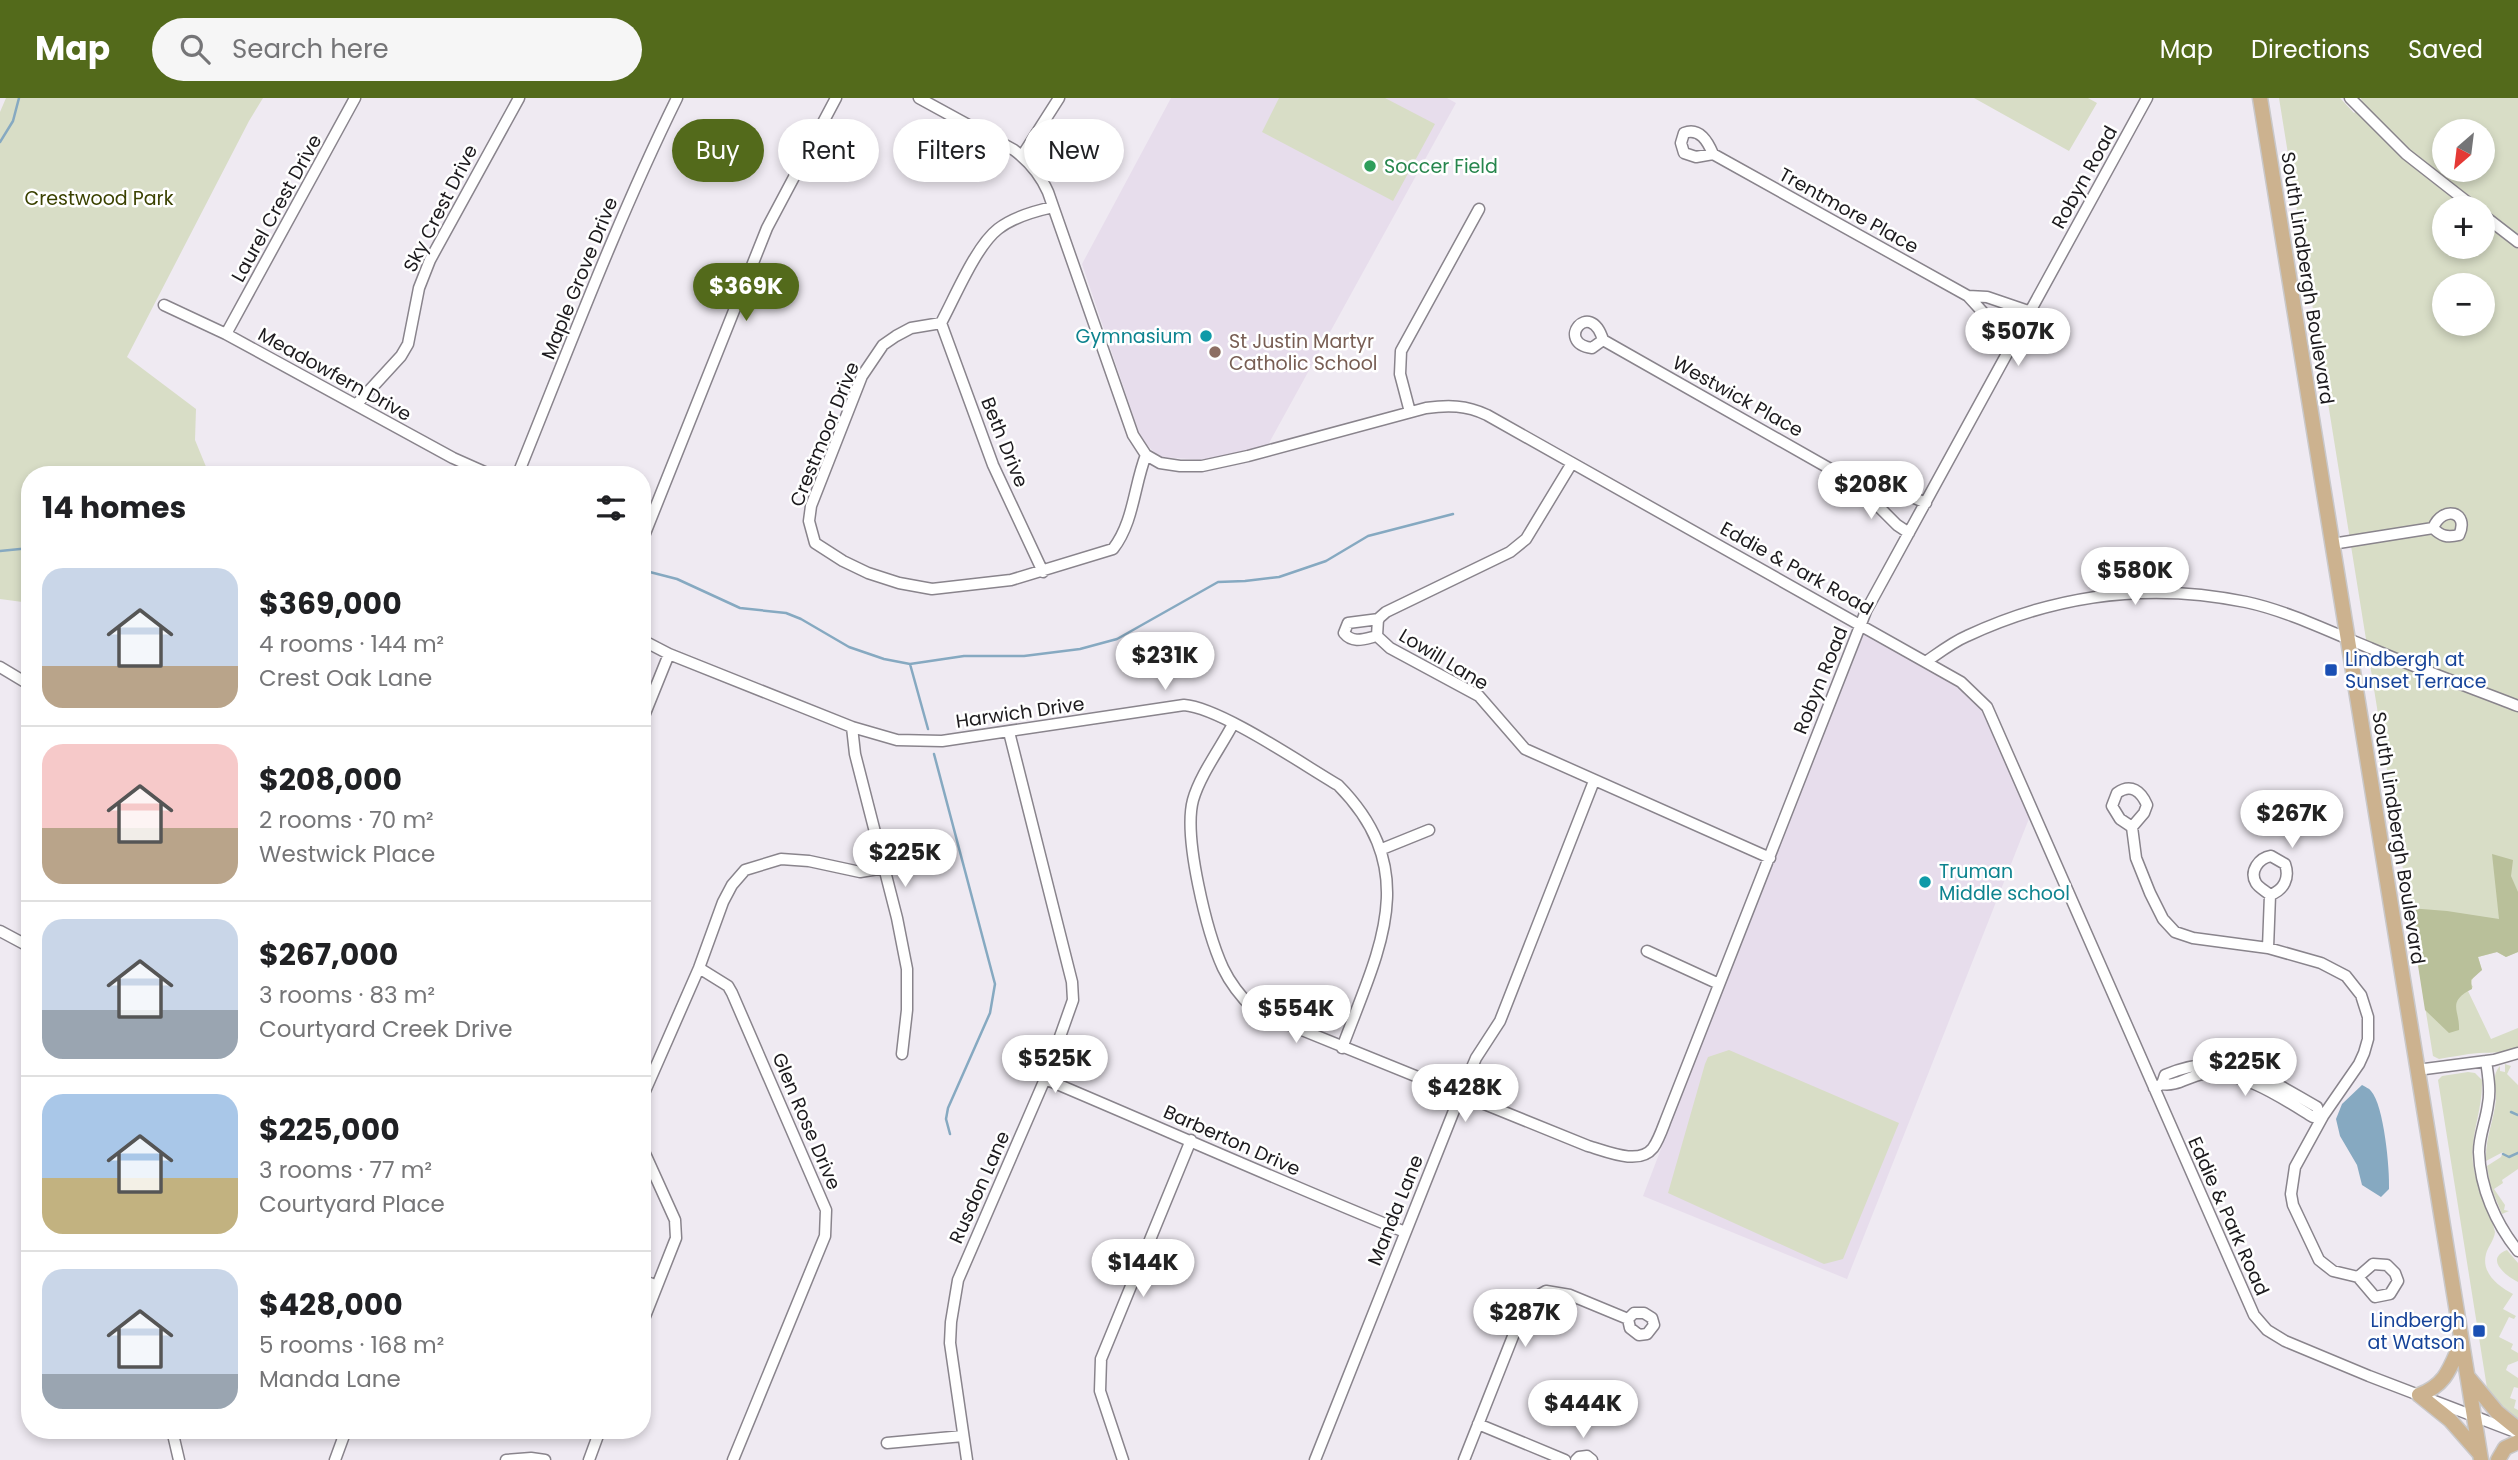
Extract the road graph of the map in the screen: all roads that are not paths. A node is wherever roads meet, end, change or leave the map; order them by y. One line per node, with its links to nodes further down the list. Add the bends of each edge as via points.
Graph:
1 (355, 98): 21 (street, Laurel Crest Drive)
2 (519, 98): 24 (street, Sky Crest Drive, via 430,260 419,288 408,344)
3 (677, 98): 29 (street, Maple Grove Drive, via 648,157)
4 (836, 98): 32 (street, via 767,228)
5 (919, 98): 11 (street)
6 (1059, 98): 11 (street)
7 (2147, 98): 19 (street, Robyn Road)
8 (2260, 98): 35 (main road, South Lindbergh Boulevard)
9 (2350, 98): 12 (street, via 2406,154)
10 (1713, 154): 17 (street, Trentmore Place)
11 (1022, 156): 13 (street, via 1040,175)
12 (2460, 196)
13 (1054, 207): 20 (street, via 997,229 976,256); 26 (street, via 1128,422)
14 (1479, 209): 25 (street, via 1401,351 1400,374)
15 (2495, 224): 16 (street)
16 (2518, 242)
17 (1968, 296): 19 (street, Trentmore Place, via 1987,297); 23 (street, Trentmore Place)
18 (164, 305): 21 (street, Meadowfern Drive)
19 (2031, 312): 23 (street, Robyn Road)
20 (942, 323): 36 (street, Beth Drive, via 993,465); 36 (street, Crestmoor Drive, via 911,328 883,345 876,356 857,389 810,506 815,542 868,573 932,589)
21 (226, 334): 24 (street, Meadowfern Drive)
22 (1603, 340): 30 (street, Westwick Place)
23 (2014, 343): 31 (street, Robyn Road)
24 (356, 405): 28 (street, Meadowfern Drive)
25 (1410, 412): 26 (street, Eddie & Park Road, via 1217,464 1180,467); 27 (street, Eddie & Park Road, via 1455,405 1477,410)
26 (1146, 454): 36 (street, via 1128,521 1113,549)
27 (1572, 463): 37 (street, Lowill Lane, via 1526,538 1510,552); 38 (street, Eddie & Park Road)
28 (471, 466)
29 (521, 466)
30 (1855, 482): 31 (street, Westwick Place); 34 (street, Westwick Place)
31 (1926, 503): 34 (street, Robyn Road)
32 (651, 513)
33 (2432, 528): 35 (street)
34 (1909, 533): 38 (street, Robyn Road)
35 (2332, 544): 40 (main road, South Lindbergh Boulevard)
36 (1043, 572)
37 (1379, 619): 39 (street, Lowill Lane); 39 (street, via 1348,623 1344,633 1358,640)
38 (1861, 625): 43 (street, Eddie & Park Road); 55 (street, Robyn Road)
39 (1377, 636): 51 (street, Lowill Lane, via 1390,648 1479,696 1525,749)
40 (2347, 638): 43 (street, via 2247,603 2158,591 2122,592 2064,601 2009,619 1966,636); 47 (street); 68 (main road, South Lindbergh Boulevard)
41 (651, 645): 42 (street, Harwich Drive)
42 (669, 654): 46 (street); 49 (street, Harwich Drive)
43 (1927, 661): 71 (street, Eddie & Park Road, via 1961,682 1987,707)
44 (0, 667): 45 (street)
45 (21, 680)
46 (651, 699)
47 (2518, 706)
48 (1233, 724): 50 (street, Harwich Drive, via 1184,705); 54 (street, Harwich Drive, via 1338,785 1352,799); 64 (street, via 1196,793 1189,827 1217,950 1233,984 1255,1011)
49 (852, 727): 50 (street, Harwich Drive, via 916,741); 56 (street)
50 (1009, 732): 70 (street, Rusdon Lane, via 1072,982 1073,1000)
51 (1594, 781): 55 (street, Lowill Lane); 72 (street, Manda Lane, via 1500,1021)
52 (2132, 827): 60 (street, via 2136,858 2150,893 2175,932)
53 (1429, 830): 54 (street)
54 (1382, 849): 64 (street, Harwich Drive, via 1387,876 1386,922)
55 (1770, 859): 63 (street, Robyn Road)
56 (884, 868): 62 (street, via 860,872 809,860 781,859 745,870 723,902); 66 (street, via 907,969)
57 (2270, 895): 60 (street)
58 (0, 931): 59 (street)
59 (21, 942)
60 (2268, 948): 73 (street, via 2346,975 2361,995 2368,1017 2364,1053)
61 (1647, 951): 63 (street)
62 (699, 968): 69 (street); 101 (street, Glen Rose Drive, via 732,993 826,1210 825,1236)
63 (1719, 984): 72 (street, Robyn Road, via 1665,1122 1652,1149 1638,1157 1588,1146)
64 (1342, 1048): 72 (street)
65 (2518, 1053): 67 (street)
66 (902, 1054)
67 (2486, 1061): 68 (street); 77 (street, via 2488,1105 2479,1154 2486,1193 2500,1227)
68 (2417, 1070): 83 (main road, South Lindbergh Boulevard)
69 (651, 1077)
70 (1045, 1079): 74 (street, Barberton Drive); 89 (street, Rusdon Lane, via 958,1280 950,1343)
71 (2158, 1086): 73 (street, via 2165,1075 2181,1068 2204,1063 2233,1066 2317,1107); 85 (street, Eddie & Park Road, via 2254,1315 2285,1341)
72 (1461, 1093): 76 (street, Manda Lane)
73 (2321, 1115): 78 (street, via 2295,1167 2293,1205 2319,1260 2333,1271)
74 (1191, 1140): 76 (street, Barberton Drive); 103 (street, via 1101,1359 1100,1391)
75 (651, 1167): 80 (street, via 677,1229)
76 (1405, 1232): 104 (street, Manda Lane)
77 (2518, 1251)
78 (2357, 1278)
79 (651, 1284): 80 (street)
80 (657, 1286): 81 (street)
81 (651, 1301)
82 (1628, 1319): 87 (street, via 1570,1295 1546,1291 1532,1299 1523,1311)
83 (2461, 1342): 84 (main road, South Lindbergh Boulevard); 85 (main road, via 2444,1379)
84 (2467, 1376): 86 (main road, South Lindbergh Boulevard); 88 (main road)
85 (2419, 1395): 86 (street, Eddie & Park Road); 95 (main road, via 2450,1420)
86 (2473, 1416): 88 (street, Eddie & Park Road); 95 (main road, South Lindbergh Boulevard)
87 (1478, 1424): 105 (street); 106 (street)
88 (2518, 1431)
89 (963, 1436): 94 (street); 102 (street, Rusdon Lane)
90 (174, 1439): 96 (street)
91 (343, 1439): 97 (street)
92 (597, 1439): 100 (street)
93 (2518, 1442): 109 (main road, via 2505,1448)
94 (887, 1444)
95 (2481, 1457)
96 (179, 1460)
97 (335, 1460)
98 (506, 1460): 99 (street)
99 (545, 1460)
100 (589, 1460)
101 (733, 1460)
102 (967, 1460)
103 (1123, 1460)
104 (1315, 1460)
105 (1464, 1460)
106 (1565, 1460)
107 (1576, 1460): 108 (street, via 1587,1456)
108 (1592, 1460)
109 (2498, 1460)

